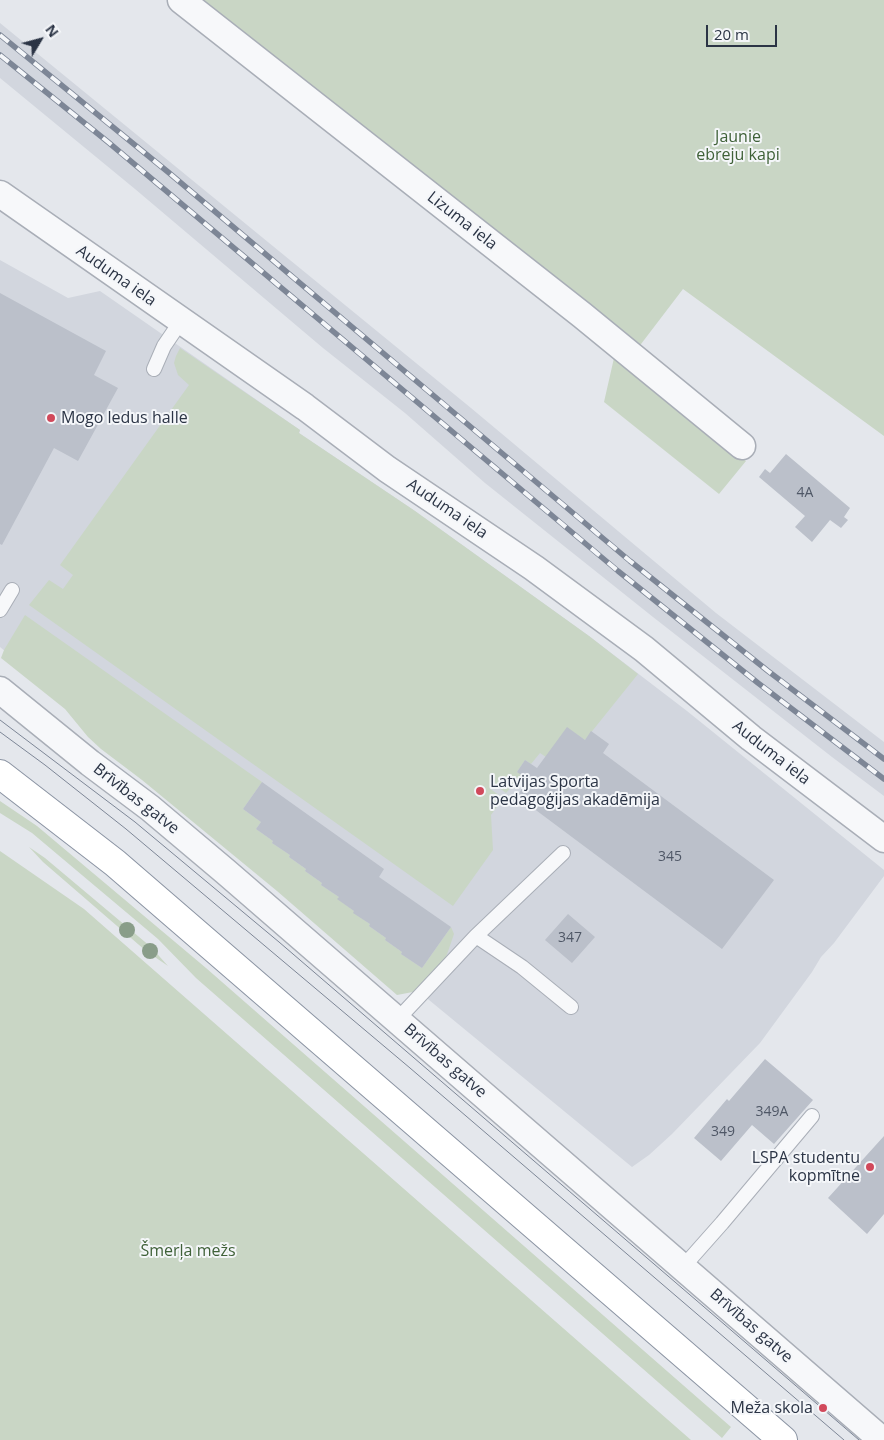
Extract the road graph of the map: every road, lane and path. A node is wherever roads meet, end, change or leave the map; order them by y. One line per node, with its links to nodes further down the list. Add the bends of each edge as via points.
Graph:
1 (181, 0): 5 (street, Lizuma iela, via 582,315)
2 (0, 194): 3 (street, Auduma iela)
3 (181, 321): 4 (lane, via 164,346); 10 (street, Auduma iela, via 644,649 751,738)
4 (154, 369)
5 (742, 446)
6 (12, 590): 7 (lane)
7 (0, 610)
8 (0, 690): 14 (street, Brīvības gatve, via 181,834)
9 (0, 774): 17 (highway, via 116,863)
10 (884, 839)
11 (563, 853): 12 (lane)
12 (476, 936): 13 (lane, via 522,967); 14 (lane)
13 (571, 1008)
14 (397, 1020): 16 (street, Brīvības gatve)
15 (812, 1116): 16 (lane)
16 (683, 1268): 18 (street, Brīvības gatve)
17 (783, 1440)
18 (882, 1440)

